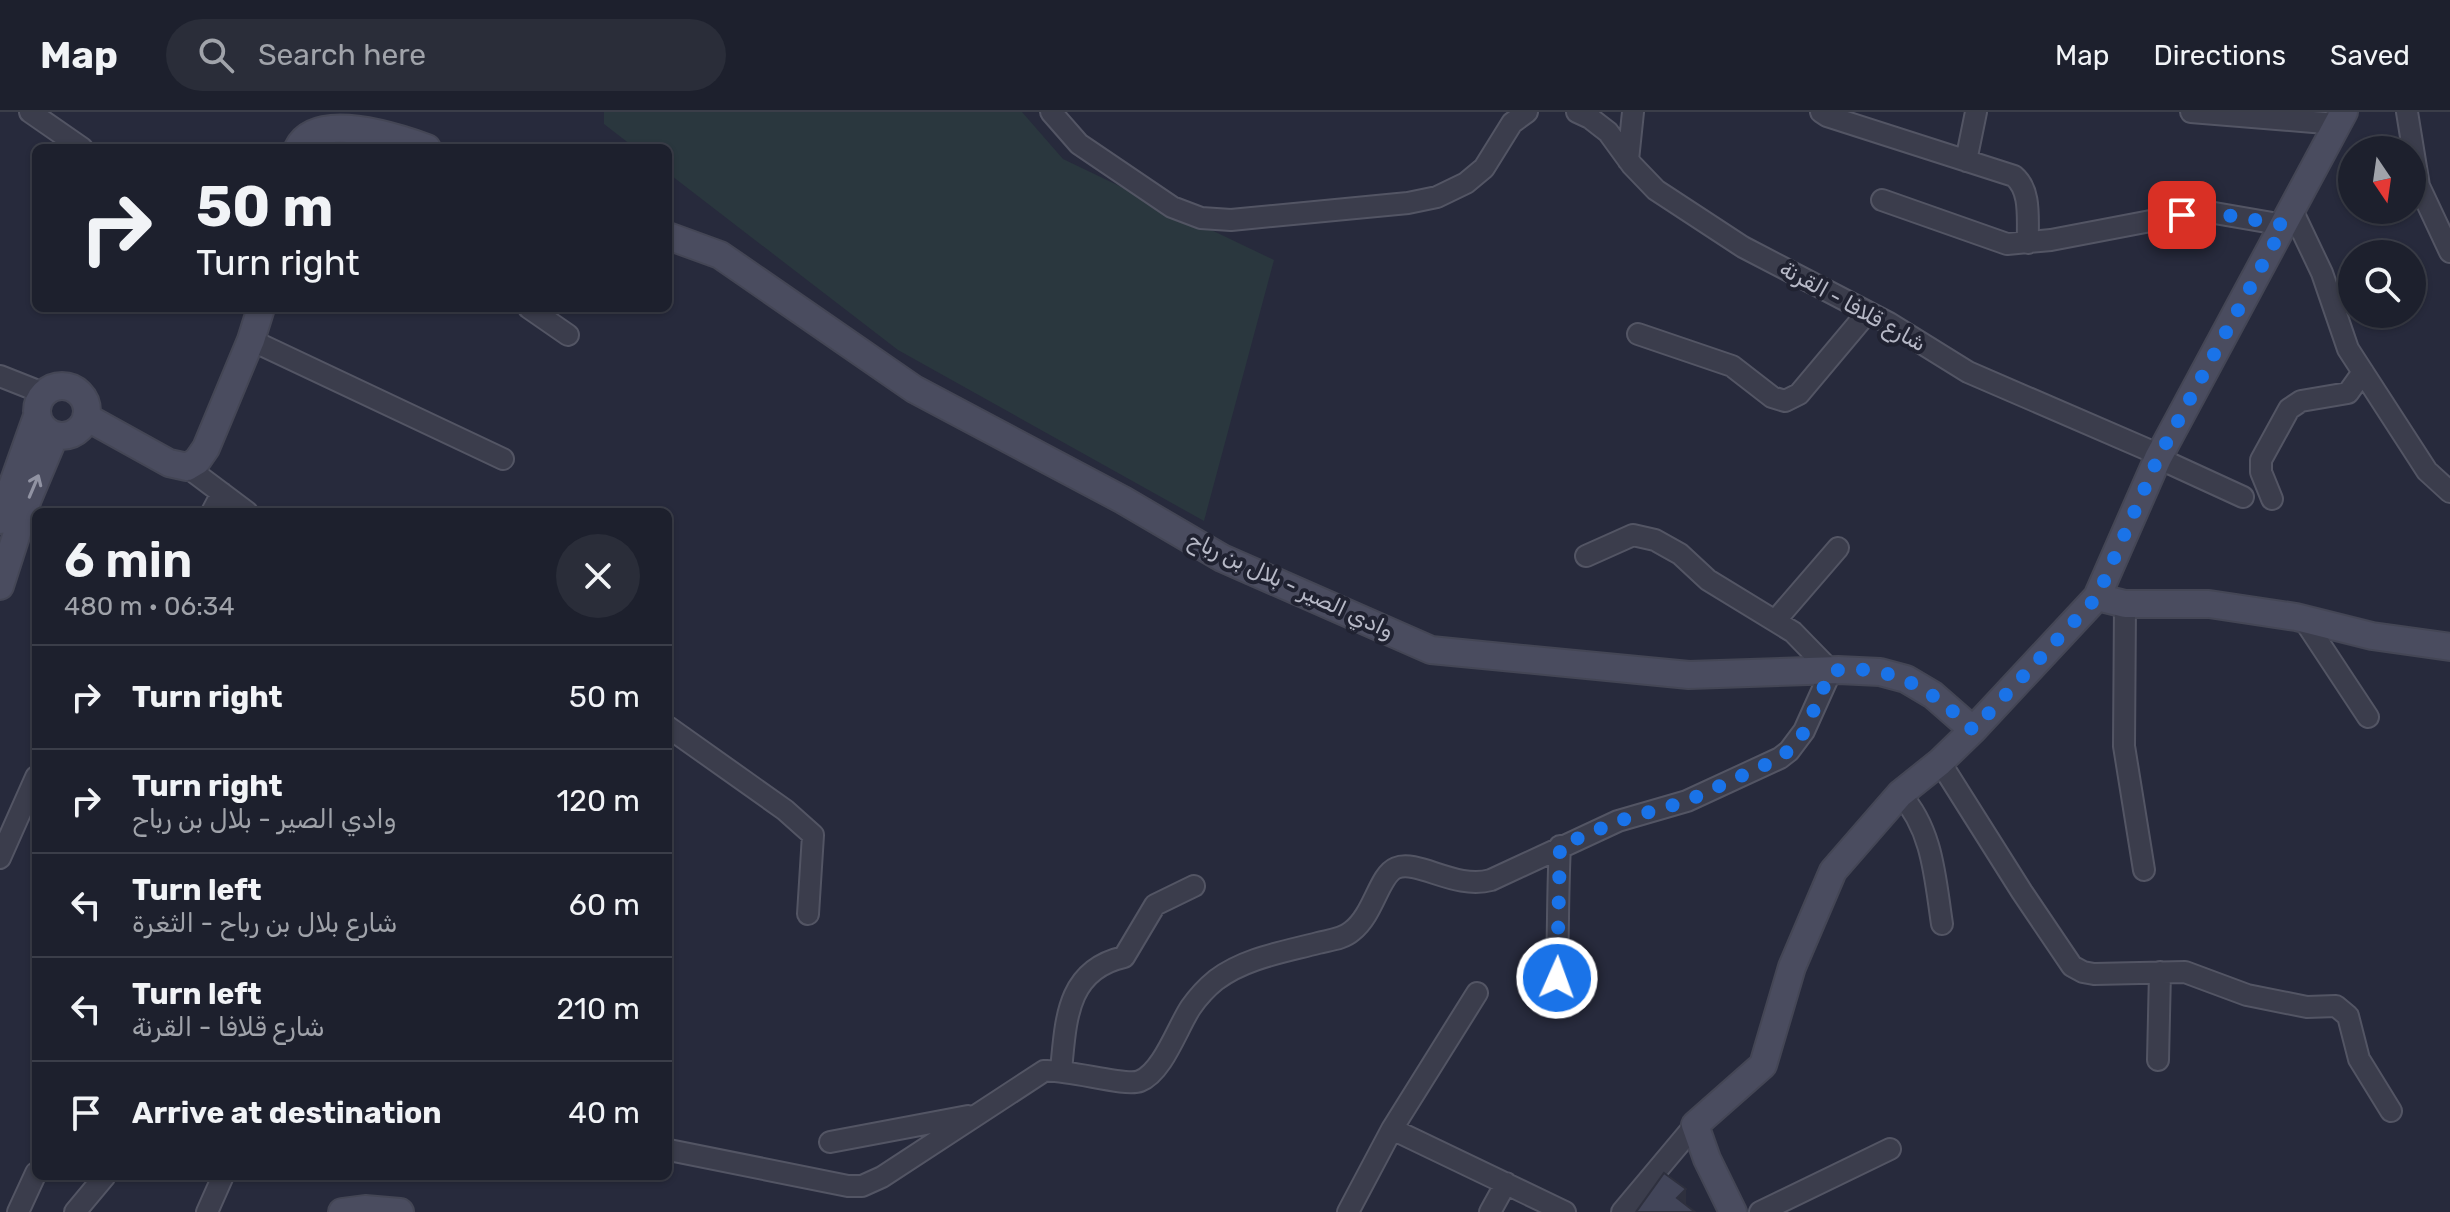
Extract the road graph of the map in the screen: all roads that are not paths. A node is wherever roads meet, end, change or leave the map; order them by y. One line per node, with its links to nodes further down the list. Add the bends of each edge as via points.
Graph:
1 (30, 112): 12 (street)
2 (1051, 112): 3 (street, via 1079,144 1172,207 1201,218 1231,220 1437,197 1484,168 1512,123)
3 (1527, 112)
4 (1577, 112): 15 (street, شارع قلافا - القرنة, via 1608,132)
5 (1633, 112): 15 (street)
6 (1821, 112): 16 (street)
7 (1976, 112): 16 (street)
8 (2191, 112): 11 (street)
9 (2407, 112): 21 (street, via 2419,186)
10 (341, 115): 13 (street, via 311,129); 14 (street)
11 (2340, 118): 18 (street)
12 (76, 144)
13 (299, 144)
14 (417, 144)
15 (1628, 160): 24 (street, شارع قلافا - القرنة, via 1656,190 1743,247)
16 (1966, 161): 20 (street, via 2020,181)
17 (1882, 200): 20 (street, via 2007,244)
18 (2288, 218): 20 (street, via 2203,211); 28 (street, via 2322,273 2348,349); 33 (street)
19 (672, 237): 51 (street, وادي الصير - بلال بن رباح, via 720,255 914,389 1222,558 1431,650 1689,675)
20 (2028, 243)
21 (2450, 252)
22 (260, 312): 27 (street)
23 (535, 312): 26 (street)
24 (1867, 313): 25 (street, via 1799,394 1785,401 1732,366); 33 (street, شارع قلافا - القرنة, via 1968,372)
25 (1638, 334)
26 (568, 335)
27 (251, 340): 34 (street); 35 (street, via 206,448)
28 (2363, 372): 36 (street, via 2427,471); 39 (street, via 2348,393 2301,401 2289,409 2261,460)
29 (0, 376): 30 (street)
30 (40, 405): 31 (street, via 58,385 75,389 85,401); 32 (street, via 41,425); 42 (street)
31 (86, 417): 32 (street, via 71,434); 35 (street, via 169,463)
32 (55, 435): 45 (street, one-way to 32)
33 (2159, 457): 38 (street, شارع قلافا - القرنة); 46 (street)
34 (503, 459)
35 (187, 467): 37 (street)
36 (2450, 492)
37 (222, 493): 40 (street); 41 (street)
38 (2243, 497)
39 (2272, 499)
40 (214, 508)
41 (242, 508)
42 (0, 520)
43 (1838, 548): 49 (street)
44 (1586, 556): 49 (street, via 1633,535 1655,540)
45 (0, 586)
46 (2097, 597): 47 (street); 54 (street)
47 (2125, 604): 48 (street, via 2209,604); 60 (street, via 2124,746)
48 (2304, 620): 50 (street); 52 (street)
49 (1775, 621): 51 (street)
50 (2450, 647)
51 (1831, 671): 54 (street, وادي الصير - بلال بن رباح, via 1880,672 1906,679); 58 (street, via 1798,742 1780,758 1687,801 1618,821)
52 (2368, 717)
53 (672, 730): 62 (street, via 813,835)
54 (1973, 730): 55 (street)
55 (1940, 762): 57 (street); 64 (street, via 2072,966 2094,974)
56 (32, 786): 59 (street)
57 (1900, 794): 63 (street, via 1914,809 1930,847); 71 (street, via 1833,871 1792,967 1763,1065)
58 (1560, 846): 66 (street); 68 (street, via 1480,883 1410,866 1396,868 1384,878 1369,913 1346,936 1253,960 1213,982 1192,1005 1146,1078 1126,1082)
59 (0, 858)
60 (2144, 870)
61 (1194, 886): 68 (street, via 1155,905 1124,957 1086,975 1071,1000)
62 (808, 914)
63 (1942, 924)
64 (2160, 972): 67 (street); 69 (street, via 2185,972 2247,995 2340,1008 2363,1066)
65 (1477, 993): 72 (street)
66 (1555, 1006)
67 (2158, 1060)
68 (1061, 1070): 70 (street, via 1044,1071)
69 (2391, 1111)
70 (979, 1113): 73 (street); 75 (street, via 862,1186)
71 (1695, 1125): 88 (street); 89 (street)
72 (1392, 1129): 79 (street); 80 (street)
73 (830, 1142)
74 (1890, 1149): 90 (street)
75 (672, 1151)
76 (33, 1180): 81 (street)
77 (102, 1180): 82 (street)
78 (221, 1180): 83 (street)
79 (1506, 1183): 86 (street); 87 (street)
80 (1355, 1209)
81 (18, 1212)
82 (75, 1212)
83 (207, 1212)
84 (342, 1212): 85 (street)
85 (400, 1212)
86 (1490, 1212)
87 (1565, 1212)
88 (1622, 1212)
89 (1733, 1212)
90 (1760, 1212)

